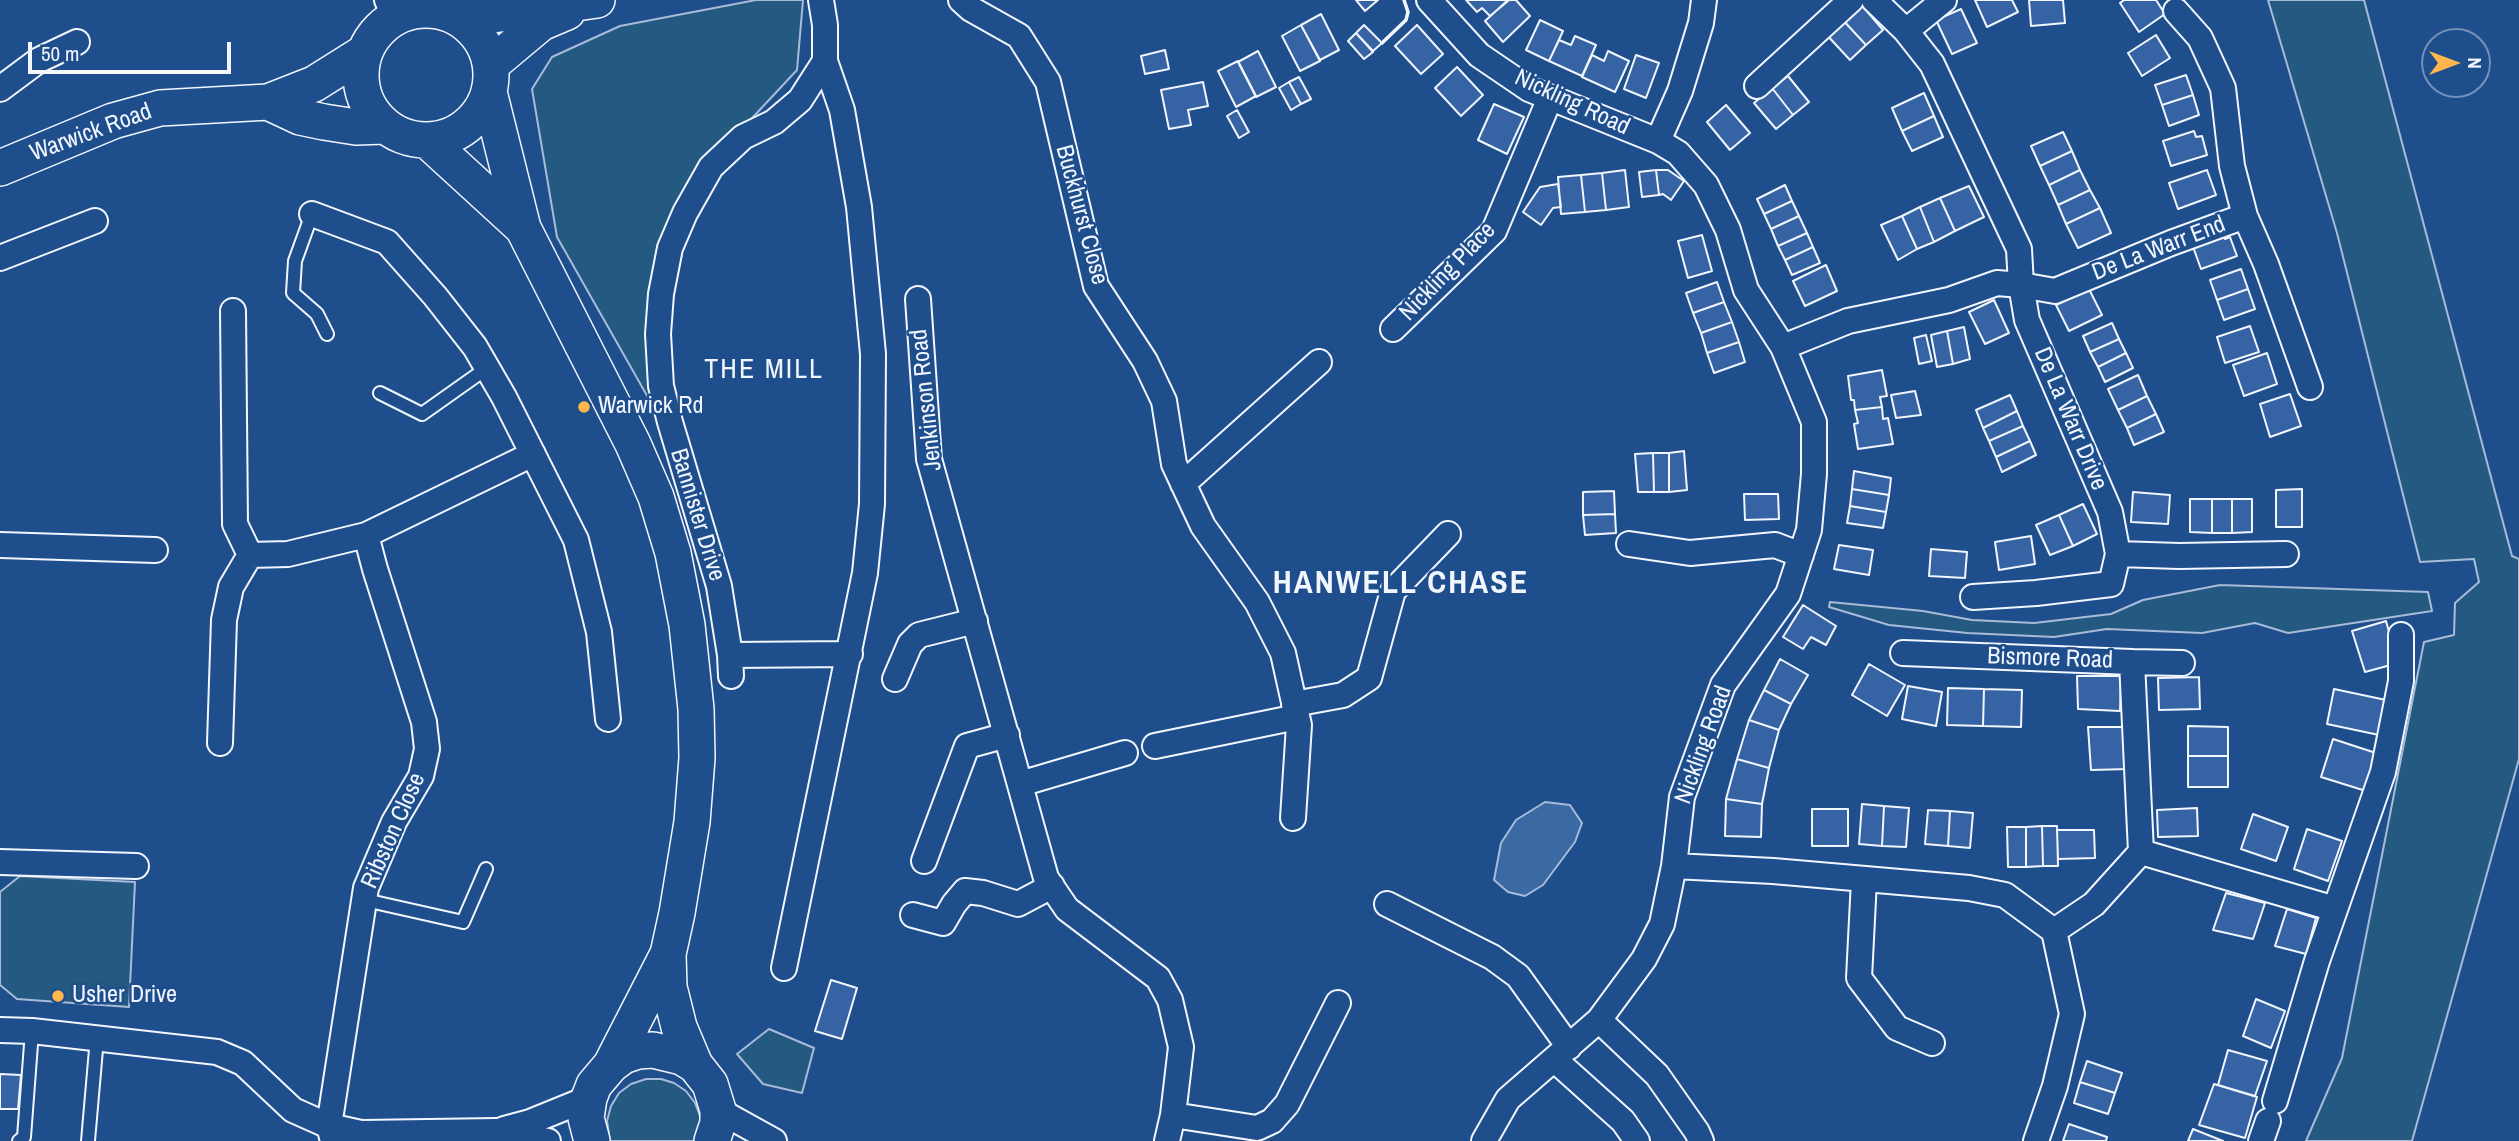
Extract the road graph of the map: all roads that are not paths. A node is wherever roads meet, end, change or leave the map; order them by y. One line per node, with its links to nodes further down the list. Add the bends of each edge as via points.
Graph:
1 (821, 0): 15 (street)
2 (961, 0): 41 (street, Buckhurst Close, via 1019,36 1048,82 1096,286 1145,361 1164,401 1174,464)
3 (1429, 0): 19 (street, Nickling Road, via 1479,55)
4 (1704, 0): 23 (street, Nickling Road, via 1680,91)
5 (1852, 0): 17 (street)
6 (1874, 0): 12 (street, De La Warr Drive)
7 (1944, 0): 12 (street)
8 (595, 1): 11 (street, via 493,15); 16 (street, via 541,23)
9 (391, 9): 11 (street); 14 (street)
10 (2176, 11): 26 (street, De La Warr End, via 2200,38 2223,88 2231,166)
11 (451, 15): 16 (street, via 481,40)
12 (1906, 31): 30 (street, De La Warr Drive, via 1932,64 2019,249)
13 (77, 42): 18 (street, via 39,60)
14 (365, 52): 20 (street, Warwick Road, via 314,85); 21 (street, via 363,92)
15 (825, 61): 55 (street, via 842,110 859,207 873,354 872,504); 55 (street, Bannister Drive, via 800,100 774,122 743,137 711,167 670,248 658,334 661,386 719,586 731,666)
16 (490, 78): 22 (street, via 480,111 466,126 448,137); 28 (street)
17 (1757, 86)
18 (0, 89)
19 (1550, 98): 23 (street, Nickling Road); 33 (street, Nickling Place, via 1494,231)
20 (268, 102): 21 (street, Warwick Road, via 324,122); 24 (street, Warwick Road, via 160,108 113,121)
21 (384, 126): 22 (street, via 405,137)
22 (428, 141): 28 (street)
23 (1658, 141): 35 (street, Nickling Road, via 1678,153 1706,185 1728,230 1746,290)
24 (0, 168)
25 (312, 214): 34 (lane, via 295,261 293,293 317,314); 37 (street, via 387,242 435,296)
26 (2245, 216): 30 (street, De La Warr End, via 2054,290); 38 (street)
27 (95, 221): 29 (street)
28 (523, 228): 80 (street, via 656,497 685,613 697,758 692,822)
29 (0, 258)
30 (2021, 285): 35 (street, via 1997,283 1949,300 1848,321); 47 (street, De La Warr Drive, via 2027,320 2110,512)
31 (918, 299): 52 (street, Jenkinson Road, via 929,459)
32 (233, 311): 49 (street, via 235,524)
33 (1393, 329)
34 (327, 334)
35 (1783, 347): 50 (street, Nickling Road, via 1814,422 1809,530)
36 (1319, 362): 41 (street)
37 (487, 368): 39 (lane, via 422,414); 40 (street)
38 (2310, 387)
39 (380, 393)
40 (533, 454): 43 (street); 60 (street, via 576,540 600,632)
41 (1183, 484): 59 (street, Buckhurst Close, via 1203,526 1257,602 1283,653)
42 (1448, 534): 59 (street, via 1393,591 1369,678 1343,695)
43 (366, 535): 49 (street, via 288,554); 75 (street, Ribston Close, via 424,722 427,749 421,776 394,822)
44 (1629, 544): 50 (street, via 1690,553 1775,545)
45 (0, 545): 46 (street)
46 (156, 550)
47 (2118, 554): 48 (street); 51 (street, via 2111,584)
48 (2286, 554)
49 (250, 555): 62 (street, via 231,587 224,620)
50 (1801, 555): 71 (street, Nickling Road, via 1788,594 1723,685 1682,797)
51 (1973, 597)
52 (975, 621): 58 (street, via 919,635 910,644); 61 (street, Jenkinson Road)
53 (2401, 635): 77 (street, via 2401,681 2383,772)
54 (1903, 653): 56 (street, Bismore Road)
55 (850, 654): 81 (street)
56 (2132, 662): 57 (street); 67 (street, Bismore Road)
57 (2182, 663)
58 (895, 679)
59 (1296, 710): 63 (street); 66 (street, Buckhurst Close)
60 (608, 719)
61 (1007, 735): 65 (street, Jenkinson Road); 68 (street, via 967,746)
62 (220, 743)
63 (1155, 746)
64 (1125, 753): 65 (street)
65 (1020, 784): 74 (street, Jenkinson Road)
66 (1293, 818)
67 (2141, 852): 77 (street); 79 (street, via 2094,904)
68 (925, 861)
69 (0, 862): 70 (street)
70 (136, 866)
71 (1674, 866): 73 (street); 83 (street, Nickling Road, via 1662,923 1644,959)
72 (486, 869): 75 (lane, via 463,922)
73 (1864, 880): 79 (street, via 2005,895); 87 (street, via 1859,978 1898,1028)
74 (1052, 886): 78 (street, via 1018,904 965,891 943,923); 92 (street, Jenkinson Road, via 1067,909 1158,978 1170,1000 1181,1047)
75 (365, 900): 96 (street, Ribston Close)
76 (1387, 904): 88 (street, via 1492,957 1518,976)
77 (2335, 909): 93 (street)
78 (913, 915)
79 (2054, 931): 106 (street, via 2072,1014)
80 (668, 954): 89 (street); 90 (street, via 669,987)
81 (784, 968)
82 (1338, 1003): 92 (street, via 1287,1104 1272,1121 1257,1128)
83 (1599, 1020): 88 (street, Nickling Road); 105 (street, via 1657,1075)
84 (0, 1030): 85 (street)
85 (32, 1031): 86 (street); 97 (lane, via 24,1137)
86 (97, 1038): 96 (street, via 217,1052 243,1063 293,1110); 98 (lane)
87 (1932, 1043)
88 (1562, 1053): 103 (street, Nickling Road, via 1508,1099); 104 (street)
89 (611, 1065): 90 (street, via 631,1054 653,1050); 91 (street)
90 (695, 1065): 94 (street, via 710,1084)
91 (589, 1098): 95 (street); 100 (street, via 586,1118)
92 (1173, 1115): 102 (street, Jenkinson Road)
93 (2268, 1121)
94 (715, 1125): 101 (street)
95 (497, 1131): 96 (street); 99 (street)
96 (331, 1134)
97 (19, 1141)
98 (88, 1141)
99 (548, 1141)
100 (592, 1141)
101 (774, 1141)
102 (1167, 1141)
103 (1484, 1141)
104 (1637, 1141)
105 (1701, 1141)
106 (2036, 1141)

